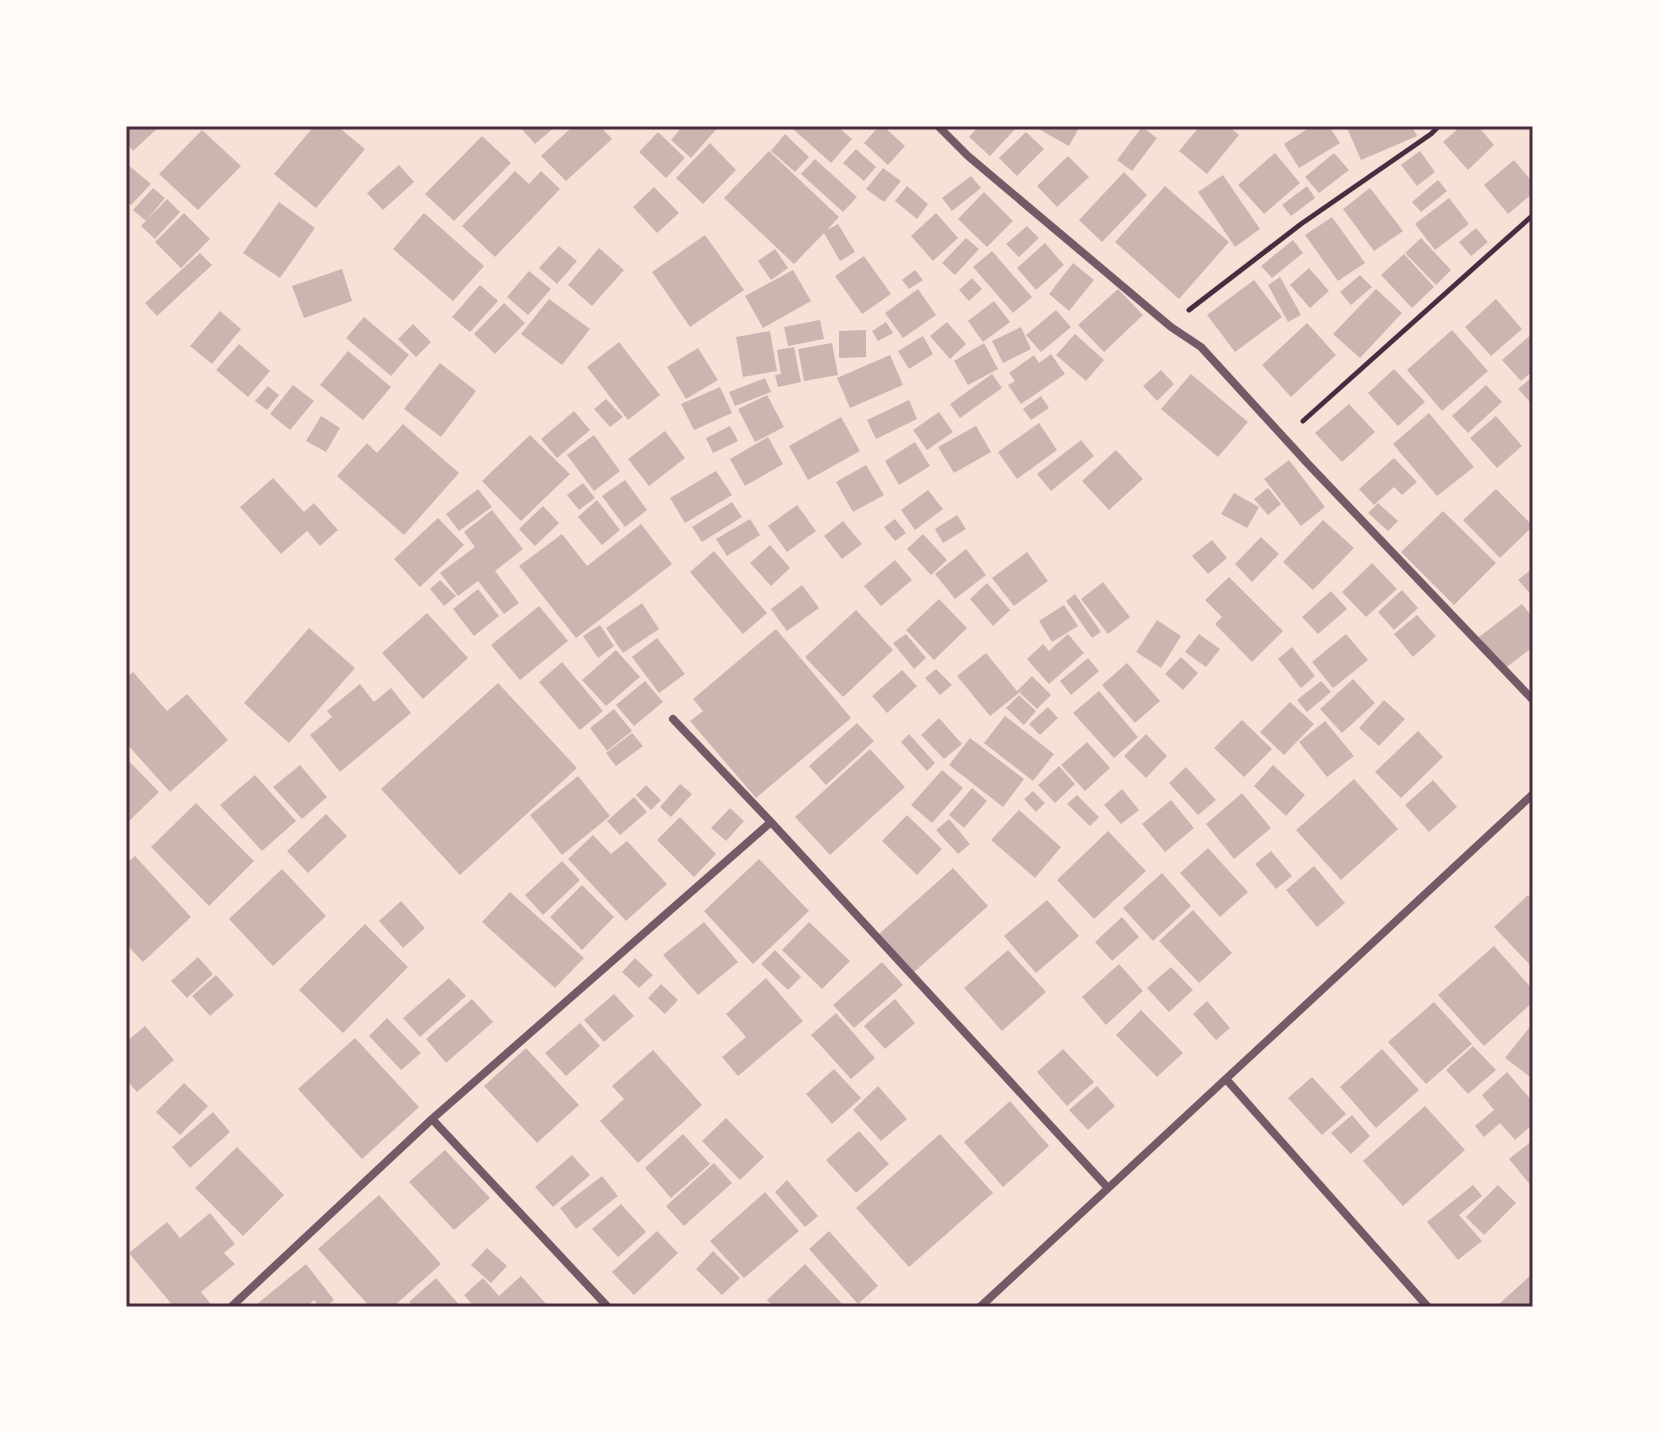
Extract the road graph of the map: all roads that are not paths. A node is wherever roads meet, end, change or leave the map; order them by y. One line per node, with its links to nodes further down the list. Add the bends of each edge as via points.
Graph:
1 (938, 126): 2 (street, via 1201,347)
2 (1533, 700)
3 (673, 719): 5 (street)
4 (1533, 794): 6 (street)
5 (771, 822): 7 (street); 8 (street)
6 (1226, 1079): 8 (street); 12 (street)
7 (432, 1119): 9 (street); 10 (street)
8 (1108, 1188): 11 (street)
9 (231, 1307)
10 (608, 1307)
11 (980, 1307)
12 (1428, 1307)

